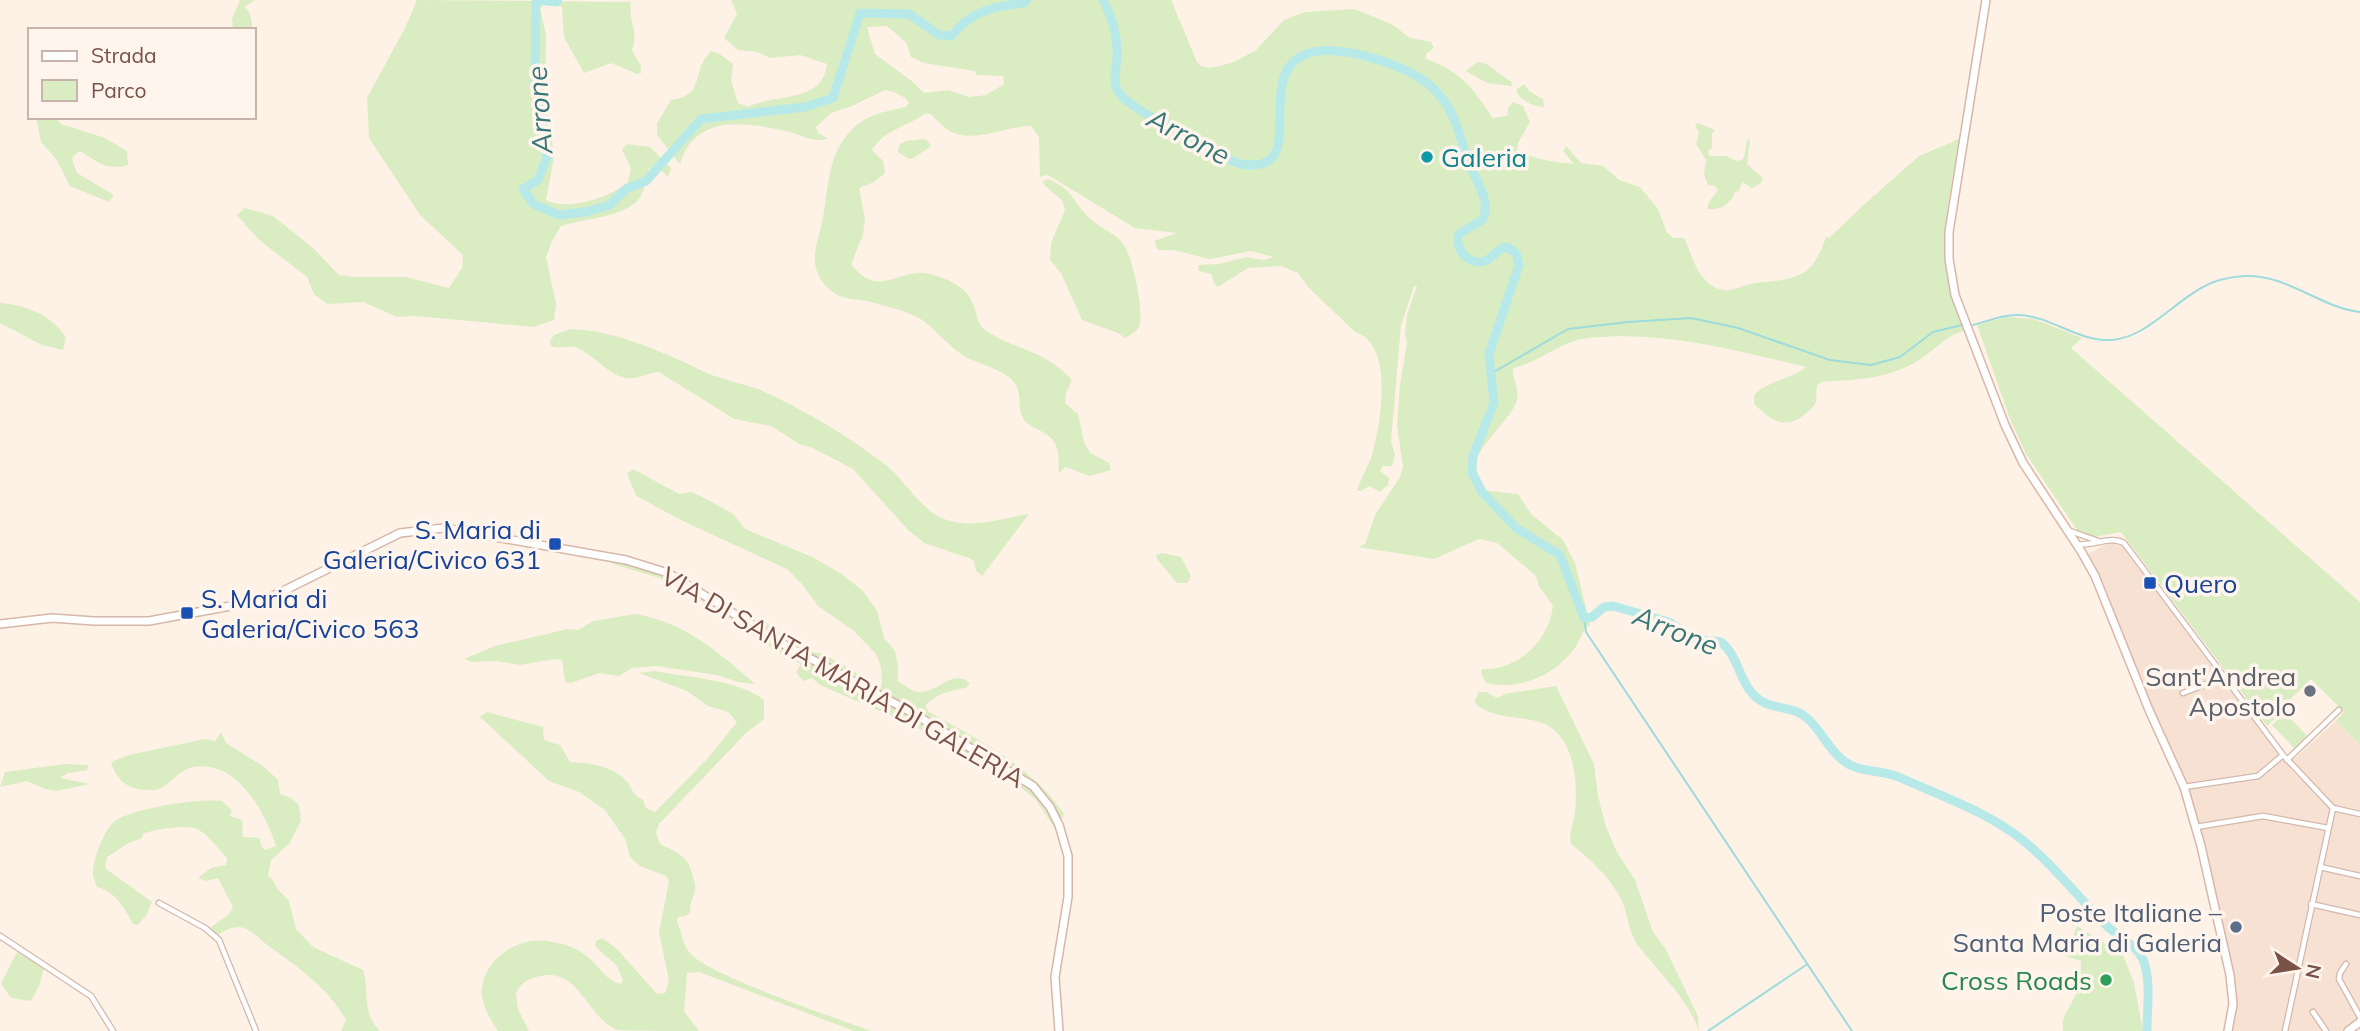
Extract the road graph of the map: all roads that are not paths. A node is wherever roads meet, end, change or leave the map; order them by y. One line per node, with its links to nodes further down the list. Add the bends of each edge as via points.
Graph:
1 (1986, 0): 2 (street, via 1949,232 1951,276 1959,309 2007,430)
2 (2067, 529): 3 (street); 4 (street)
3 (2102, 542): 4 (street); 5 (street, via 2088,550); 7 (street, via 2124,543)
4 (2076, 544): 5 (street)
5 (2085, 558): 11 (street)
6 (0, 624): 29 (street, VIA DI SANTA MARIA DI GALERIA, via 52,618 149,621 247,603 273,596 400,533 444,528 648,565 1012,771 1042,796 1059,825 1068,856 1068,897 1055,977)
7 (2224, 677): 8 (street); 10 (street)
8 (2183, 693)
9 (2339, 710): 10 (street)
10 (2285, 757): 11 (street, via 2260,775); 12 (street)
11 (2184, 787): 14 (street)
12 (2333, 808): 13 (street); 15 (street)
13 (2360, 814)
14 (2196, 827): 15 (street, via 2263,816); 26 (street, via 2232,988)
15 (2328, 828): 16 (street)
16 (2319, 867): 17 (street); 19 (street)
17 (2360, 876)
18 (159, 903): 28 (street, via 219,940)
19 (2311, 904): 20 (street); 30 (street)
20 (2360, 916)
21 (0, 936): 27 (street, via 91,996)
22 (2346, 964): 24 (street, via 2339,979)
23 (2313, 1012): 31 (street)
24 (2360, 1017)
25 (2360, 1023): 32 (street)
26 (2228, 1030)
27 (113, 1031)
28 (256, 1031)
29 (1059, 1031)
30 (2285, 1031)
31 (2326, 1031)
32 (2348, 1031)

